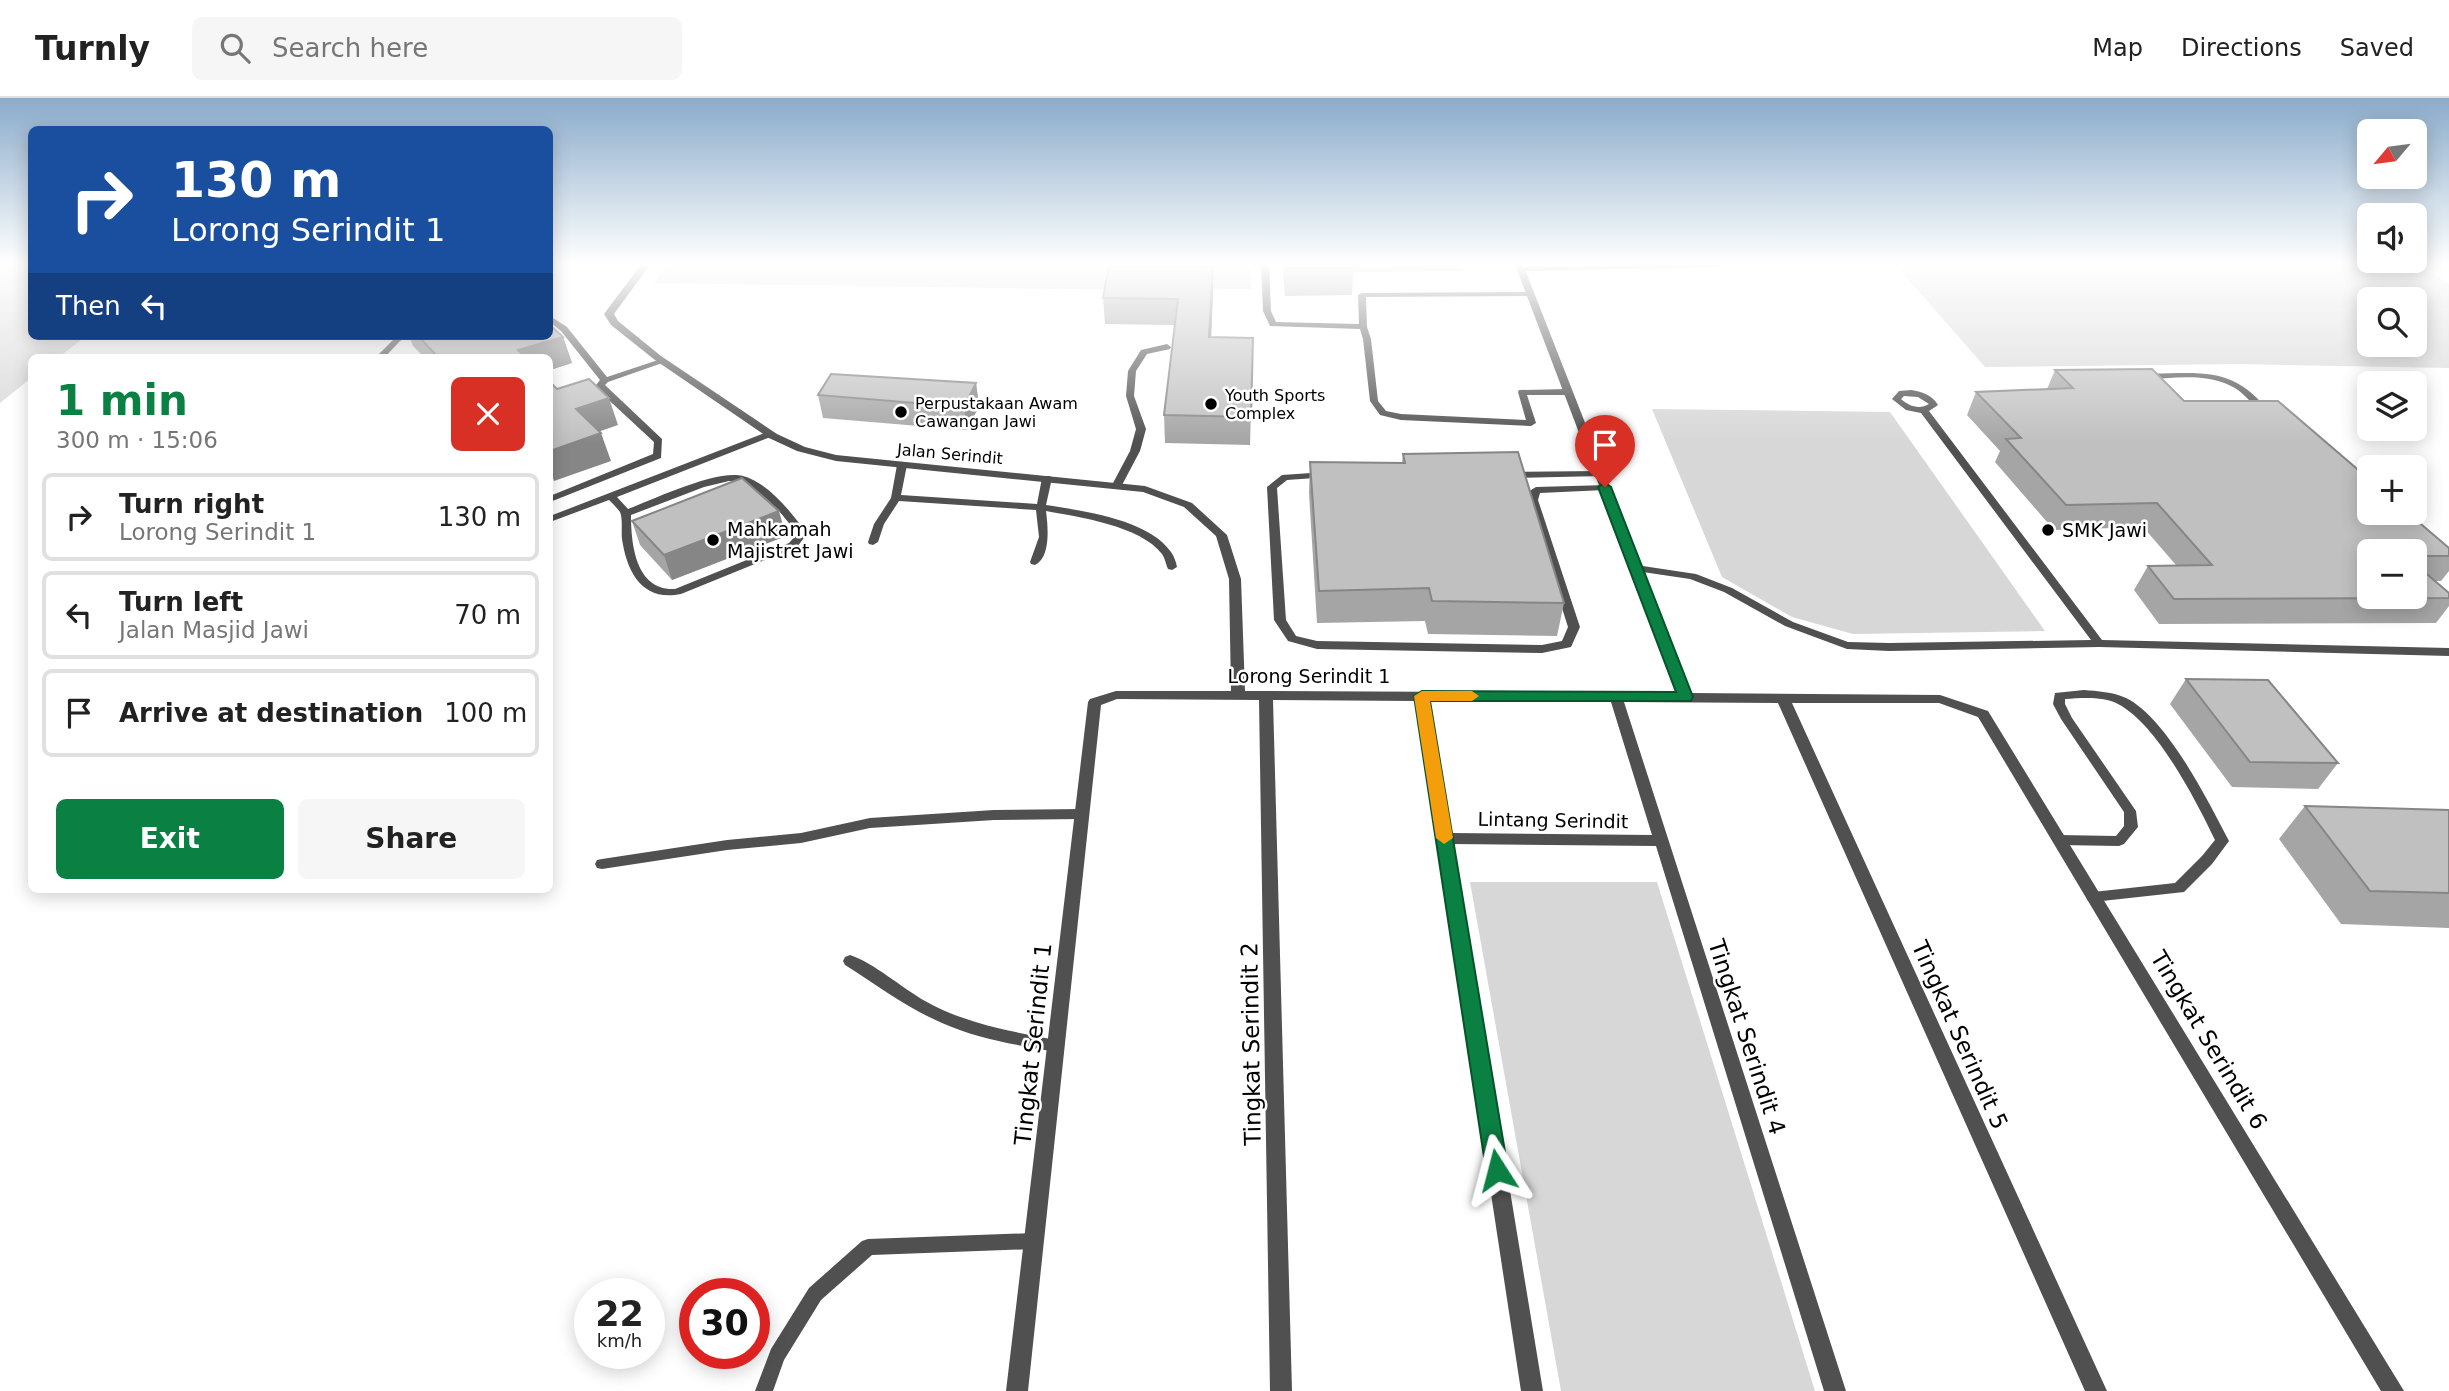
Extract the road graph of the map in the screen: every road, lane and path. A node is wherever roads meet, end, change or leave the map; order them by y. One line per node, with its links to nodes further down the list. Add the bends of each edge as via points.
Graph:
1 (556, 322): 12 (lane)
2 (614, 322): 10 (street, Jalan Serindit)
3 (1272, 322): 6 (lane)
4 (1363, 322): 6 (lane)
5 (1542, 322): 13 (street)
6 (1363, 327): 13 (lane, via 1374,401 1383,413 1531,423 1522,392)
7 (396, 340): 9 (lane)
8 (1167, 347): 22 (lane, via 1144,352 1132,371 1130,396 1141,429)
9 (383, 354)
10 (664, 361): 12 (lane); 16 (street, Jalan Serindit)
11 (2137, 377): 15 (lane, via 2224,380 2239,386)
12 (605, 380): 25 (lane, via 602,389 659,441 658,456)
13 (1568, 391): 18 (street)
14 (1923, 411): 34 (lane)
15 (2273, 419)
16 (770, 434): 17 (street, Jalan Serindit, via 801,449 836,458); 24 (lane)
17 (902, 465): 21 (street, Jalan Serindit); 26 (lane)
18 (1600, 474): 20 (lane); 23 (street)
19 (1336, 475): 23 (lane, via 1285,477 1272,486 1280,621 1292,639 1317,645 1542,649 1567,644 1574,627 1533,500 1536,490)
20 (1502, 475)
21 (1047, 478): 22 (street, Jalan Serindit); 27 (lane)
22 (1117, 485): 36 (street, Jalan Serindit, via 1145,489 1188,505 1221,535 1235,579)
23 (1605, 487): 33 (street)
24 (610, 495): 28 (lane); 29 (lane)
25 (553, 498)
26 (896, 498): 27 (lane); 30 (lane)
27 (1041, 507): 31 (lane, via 1044,537); 32 (lane, via 1123,525 1154,541 1168,553)
28 (626, 513): 28 (lane, via 714,481 740,478 753,482 802,534 793,545 662,594 652,590 635,570 627,550)
29 (553, 518)
30 (873, 542)
31 (1035, 562)
32 (1172, 567)
33 (1636, 568): 34 (lane, via 1692,576 1728,590 1788,624 1847,645); 40 (street)
34 (2099, 643): 35 (lane)
35 (2449, 652)
36 (1238, 695): 37 (street, Lorong Serindit 1); 42 (street, Lorong Serindit 1, via 1116,695)
37 (1266, 695): 38 (street, Lorong Serindit 1); 55 (street, Tingkat Serindit 2)
38 (1422, 696): 39 (street, Lorong Serindit 1); 45 (street)
39 (1616, 697): 40 (street, Lorong Serindit 1); 47 (street, Tingkat Serindit 4)
40 (1686, 697): 41 (street, Lorong Serindit 1)
41 (1783, 698): 43 (street, Lorong Serindit 1, via 1940,699); 58 (street, Tingkat Serindit 5)
42 (1095, 702): 44 (street, Tingkat Serindit 1)
43 (1983, 715): 46 (street, Tingkat Serindit 6)
44 (1082, 814): 48 (lane, via 870,822 801,838); 51 (street, Tingkat Serindit 1)
45 (1444, 838): 47 (street, Lintang Serindit); 56 (street)
46 (2059, 840): 49 (street, Tingkat Serindit 6); 49 (lane, via 2119,841 2131,827 2130,811 2067,719 2059,696 2098,693 2125,702 2146,718 2205,805 2222,841 2179,888)
47 (1661, 841): 57 (street, Tingkat Serindit 4)
48 (602, 864)
49 (2094, 897): 59 (street, Tingkat Serindit 6)
50 (850, 961): 51 (lane, via 920,1006 959,1024)
51 (1056, 1046): 52 (street, Tingkat Serindit 1)
52 (1034, 1241): 53 (lane, via 868,1247 815,1294 777,1354); 54 (street, Tingkat Serindit 1)
53 (764, 1391)
54 (1017, 1391)
55 (1281, 1391)
56 (1532, 1391)
57 (1835, 1391)
58 (2096, 1391)
59 (2393, 1391)

